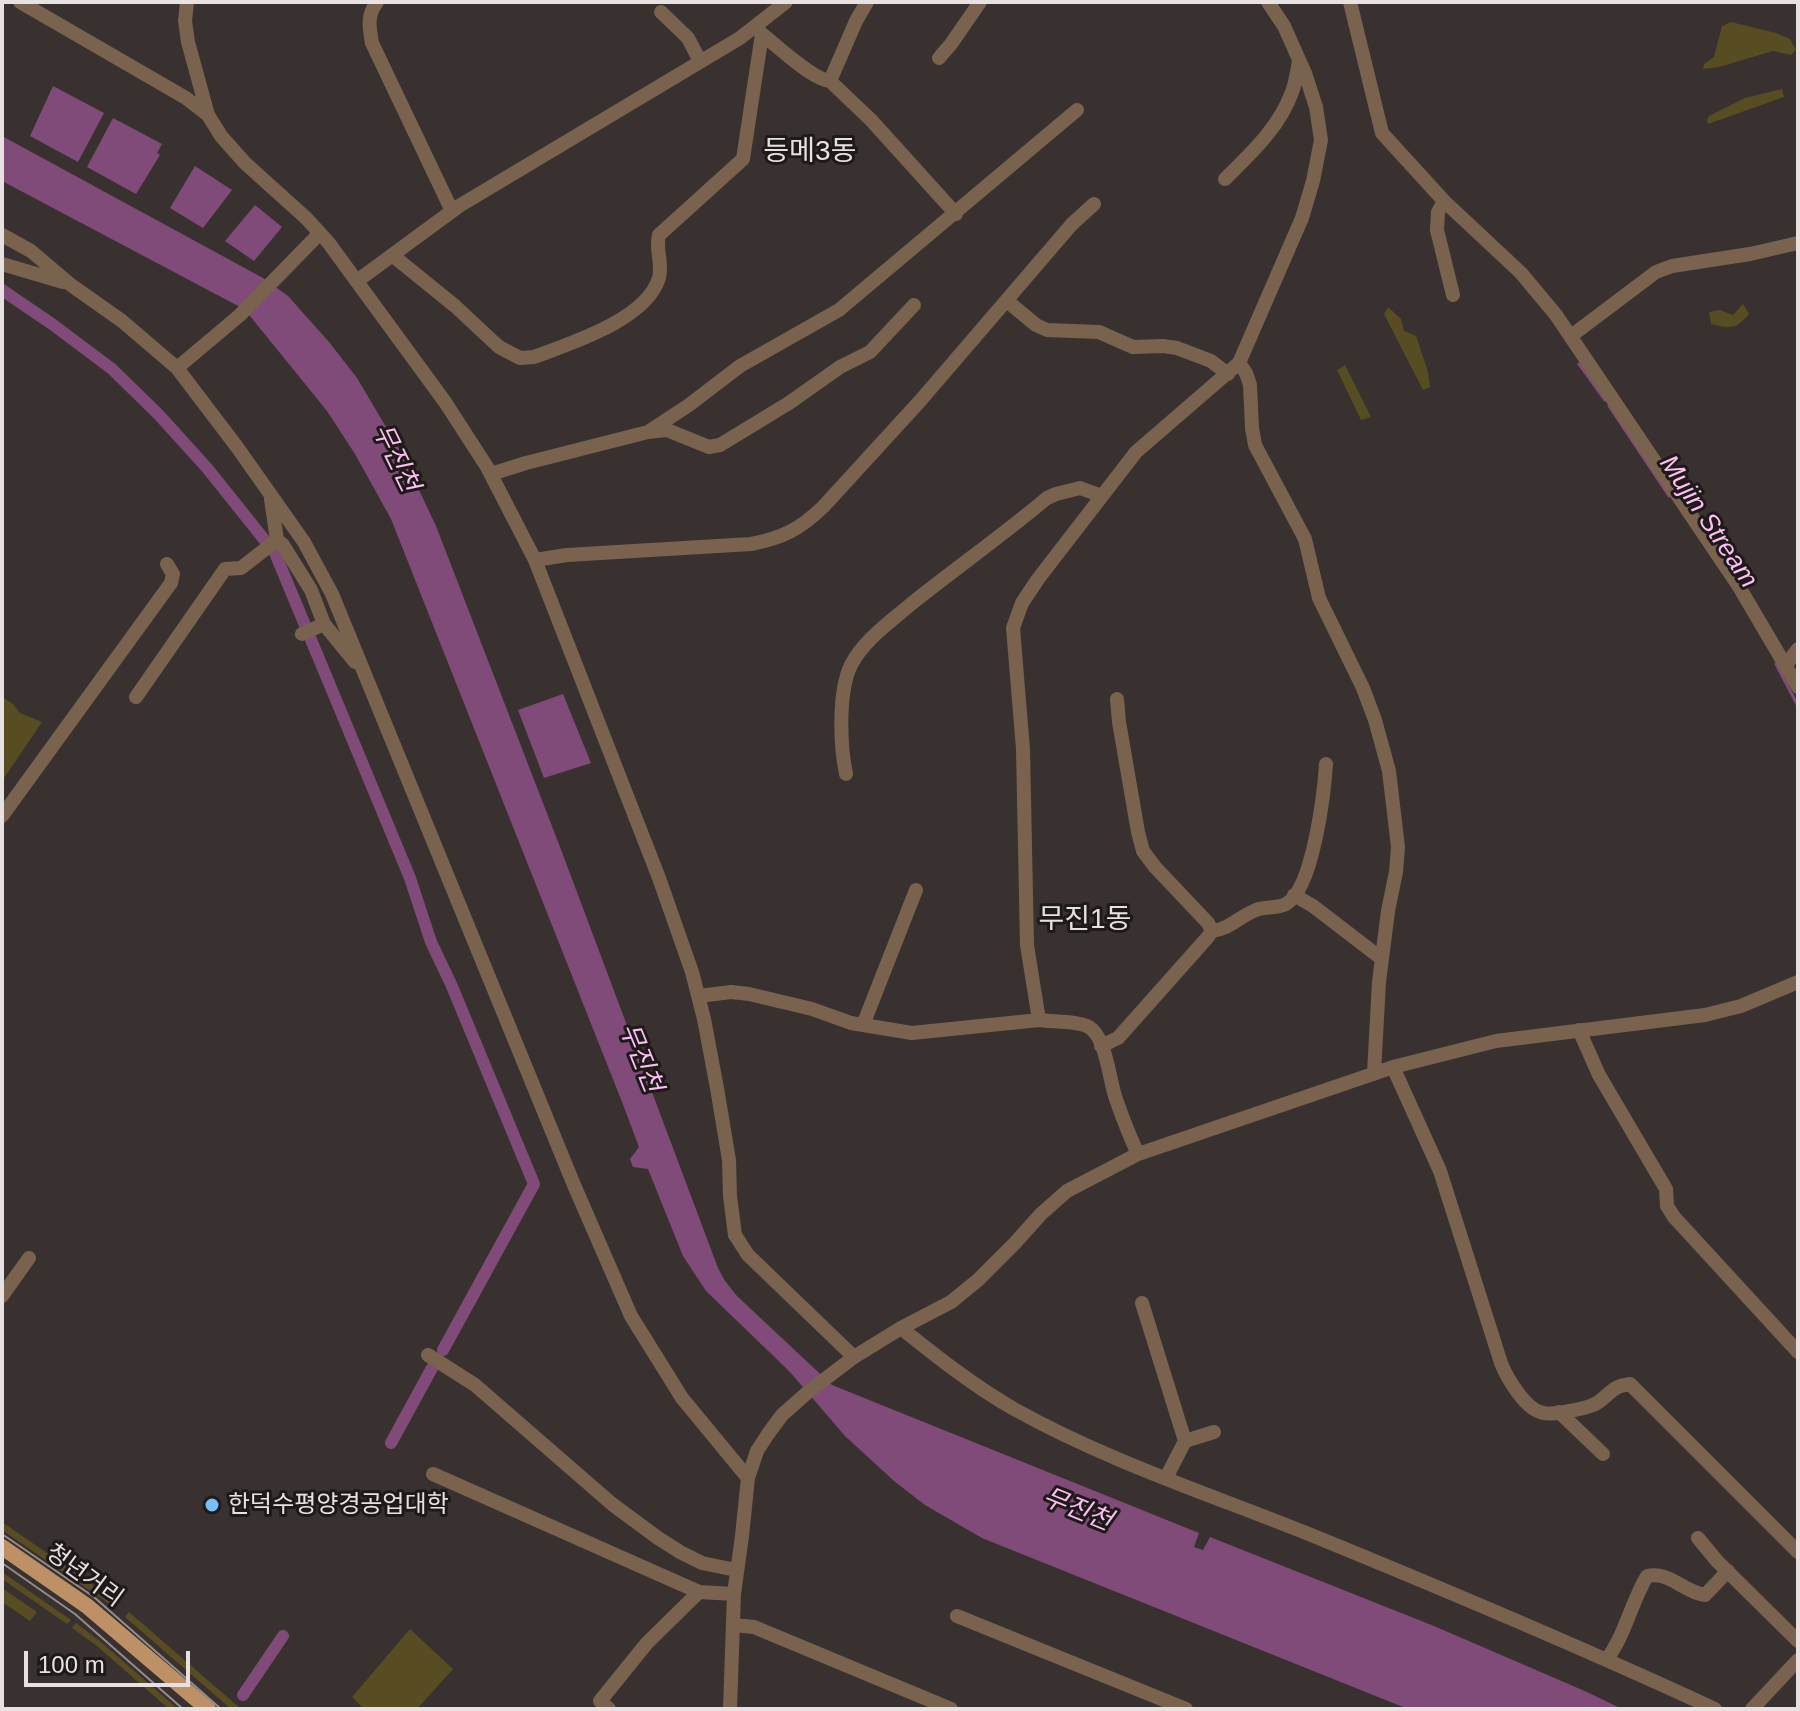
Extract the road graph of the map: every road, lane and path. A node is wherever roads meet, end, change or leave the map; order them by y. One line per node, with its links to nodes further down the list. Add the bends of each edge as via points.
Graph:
1 (20, 2): 16 (street)
2 (187, 2): 16 (street, via 188,42)
3 (377, 2): 20 (street, via 369,16 372,43)
4 (786, 2): 10 (street)
5 (867, 2): 14 (street)
6 (980, 2): 11 (street)
7 (1268, 2): 12 (street)
8 (1350, 2): 18 (street, via 1382,133)
9 (661, 12): 13 (street, via 688,38)
10 (759, 31): 13 (street); 14 (street, via 814,75); 25 (street, via 743,159 659,235 661,267 653,291 616,323 520,358 499,347)
11 (939, 58)
12 (1299, 60): 17 (street, via 1293,91 1277,124); 33 (street, via 1321,140 1313,181)
13 (700, 61): 20 (street)
14 (830, 81): 21 (street)
15 (1077, 110): 21 (street)
16 (208, 115): 22 (street, via 245,163)
17 (1225, 179)
18 (1444, 201): 29 (street, via 1437,230); 32 (street, via 1521,273)
19 (1094, 204): 30 (street)
20 (452, 211): 25 (street)
21 (956, 214): 36 (street, via 839,310 740,366)
22 (320, 233): 27 (street); 34 (street, via 240,315)
23 (2, 235): 28 (street, via 31,251)
24 (1798, 243): 32 (street, via 1656,272)
25 (392, 255): 27 (street)
26 (2, 264): 28 (street)
27 (357, 281): 37 (street)
28 (71, 285): 34 (street)
29 (1453, 295)
30 (1007, 301): 35 (street, via 1047,330 1099,332 1133,347 1177,348); 41 (street, via 823,507 792,532 751,544)
31 (914, 305): 36 (street, via 870,352 720,445 709,447 667,430)
32 (1571, 336): 46 (street)
33 (1239, 363): 35 (street); 57 (street, via 1250,385 1255,445 1305,539 1319,598 1363,688 1389,771 1398,847)
34 (177, 368): 38 (street)
35 (1228, 374): 39 (street, via 1136,452)
36 (648, 432): 37 (street)
37 (491, 474): 41 (street)
38 (270, 494): 40 (street); 47 (street, via 332,594)
39 (1102, 496): 52 (street, via 1080,488 1047,498 864,646 845,682); 60 (street, via 1022,603 1013,628 1023,749 1027,945)
40 (271, 544): 43 (street, via 283,545 311,590); 49 (street, via 241,568 225,569)
41 (535, 560): 59 (street, via 659,878)
42 (167, 564): 53 (street, via 171,583)
43 (321, 626): 44 (street); 47 (street)
44 (302, 634)
45 (1798, 649): 46 (street)
46 (1786, 665): 48 (street)
47 (366, 676): 79 (street, via 631,1316 682,1398)
48 (1798, 687)
49 (136, 697)
50 (1117, 699): 56 (street, via 1143,851)
51 (1326, 764): 55 (street, via 1318,831)
52 (846, 774)
53 (2, 816)
54 (916, 890): 61 (street)
55 (1294, 895): 56 (street, via 1288,903 1258,909); 57 (street)
56 (1212, 931): 63 (street, via 1118,1038)
57 (1382, 959): 65 (street)
58 (1798, 982): 62 (street, via 1705,1015)
59 (699, 996): 61 (street, via 749,994); 73 (street, via 729,1160 735,1235 748,1255)
60 (1039, 1020): 61 (street, via 912,1033); 63 (street, via 1090,1028)
61 (863, 1025)
62 (1579, 1030): 64 (street, via 1496,1041); 71 (street, via 1599,1075 1666,1189 1674,1217)
63 (1101, 1046): 66 (street)
64 (1393, 1067): 65 (street); 74 (street, via 1440,1171 1505,1375 1531,1407)
65 (1374, 1073): 66 (street)
66 (1138, 1154): 70 (street, via 1067,1191 978,1280 951,1302)
67 (29, 1258): 68 (street)
68 (2, 1296)
69 (1142, 1303): 76 (street)
70 (901, 1328): 73 (street); 80 (street, via 1011,1407)
71 (1798, 1352)
72 (428, 1355): 84 (street, via 475,1385 658,1538 702,1563)
73 (854, 1357): 79 (street, via 782,1415 757,1451)
74 (1559, 1412): 77 (street); 83 (street, via 1594,1405 1630,1384)
75 (1214, 1432): 76 (street)
76 (1185, 1441): 80 (street)
77 (1603, 1454)
78 (433, 1474): 86 (street)
79 (748, 1478): 84 (street)
80 (1166, 1478): 91 (street)
81 (1698, 1538): 85 (street)
82 (2, 1547): 93 (main road, 청년거리, via 87,1606)
83 (1798, 1552)
84 (736, 1570): 87 (street)
85 (1728, 1571): 90 (street); 91 (street, via 1705,1595 1669,1578 1647,1576)
86 (699, 1592): 87 (street); 94 (street, via 647,1643 600,1701)
87 (734, 1594): 89 (street)
88 (957, 1616): 97 (street)
89 (733, 1625): 95 (street); 96 (street, via 754,1627)
90 (1798, 1641)
91 (1607, 1659): 98 (street)
92 (1798, 1660): 99 (street)
93 (208, 1709)
94 (609, 1709)
95 (730, 1709)
96 (951, 1709)
97 (1186, 1709)
98 (1715, 1709)
99 (1752, 1709)

